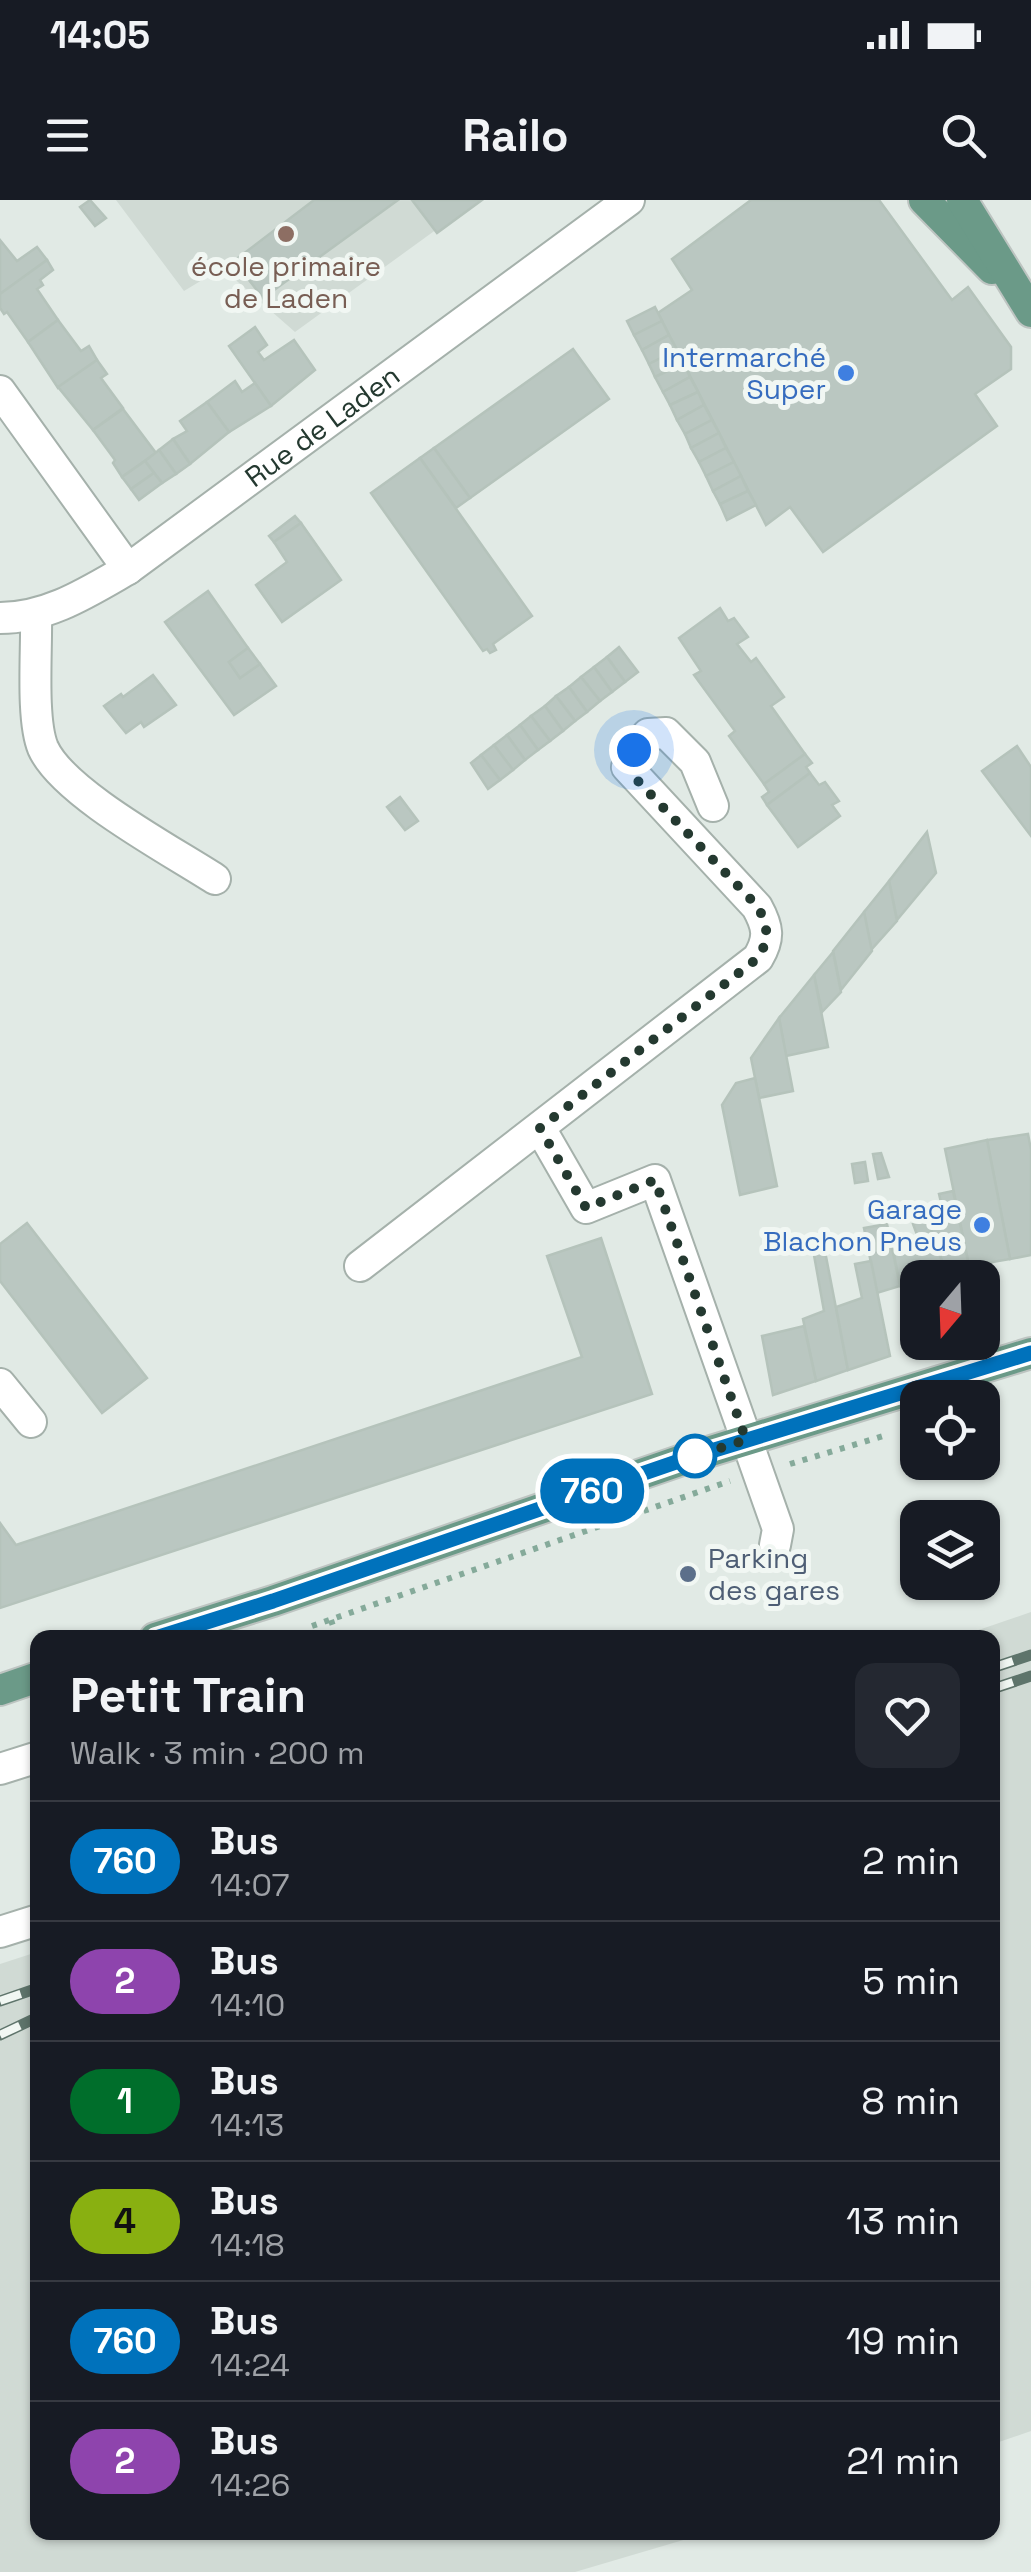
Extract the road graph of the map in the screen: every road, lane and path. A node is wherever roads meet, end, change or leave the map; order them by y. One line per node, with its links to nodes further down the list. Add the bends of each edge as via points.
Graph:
1 (629, 200): 6 (street, Rue de Laden)
2 (924, 200): 4 (main road)
3 (962, 200): 4 (main road)
4 (1022, 300)
5 (0, 391): 6 (street)
6 (128, 568): 7 (street, Rue de Laden)
7 (36, 616): 8 (street, Rue de Laden); 10 (street, via 44,748 85,794)
8 (0, 618)
9 (713, 806): 11 (street, via 694,762 666,732 648,734 628,767 758,907 767,944 758,958)
10 (215, 879)
11 (540, 1128): 12 (street); 16 (street, via 586,1208 655,1180)
12 (360, 1266)
13 (1031, 1353): 16 (main road)
14 (0, 1384): 15 (street)
15 (31, 1422)
16 (746, 1440): 18 (street, via 778,1529); 20 (main road)
17 (739, 1476): 19 (path)
18 (775, 1545)
19 (331, 1620): 21 (path); 22 (path)
20 (181, 1630)
21 (300, 1630)
22 (334, 1630)
23 (30, 1680): 24 (main road)
24 (0, 1690)
25 (30, 1760): 26 (street)
26 (0, 1769)
27 (30, 1923): 28 (street)
28 (0, 1932)

